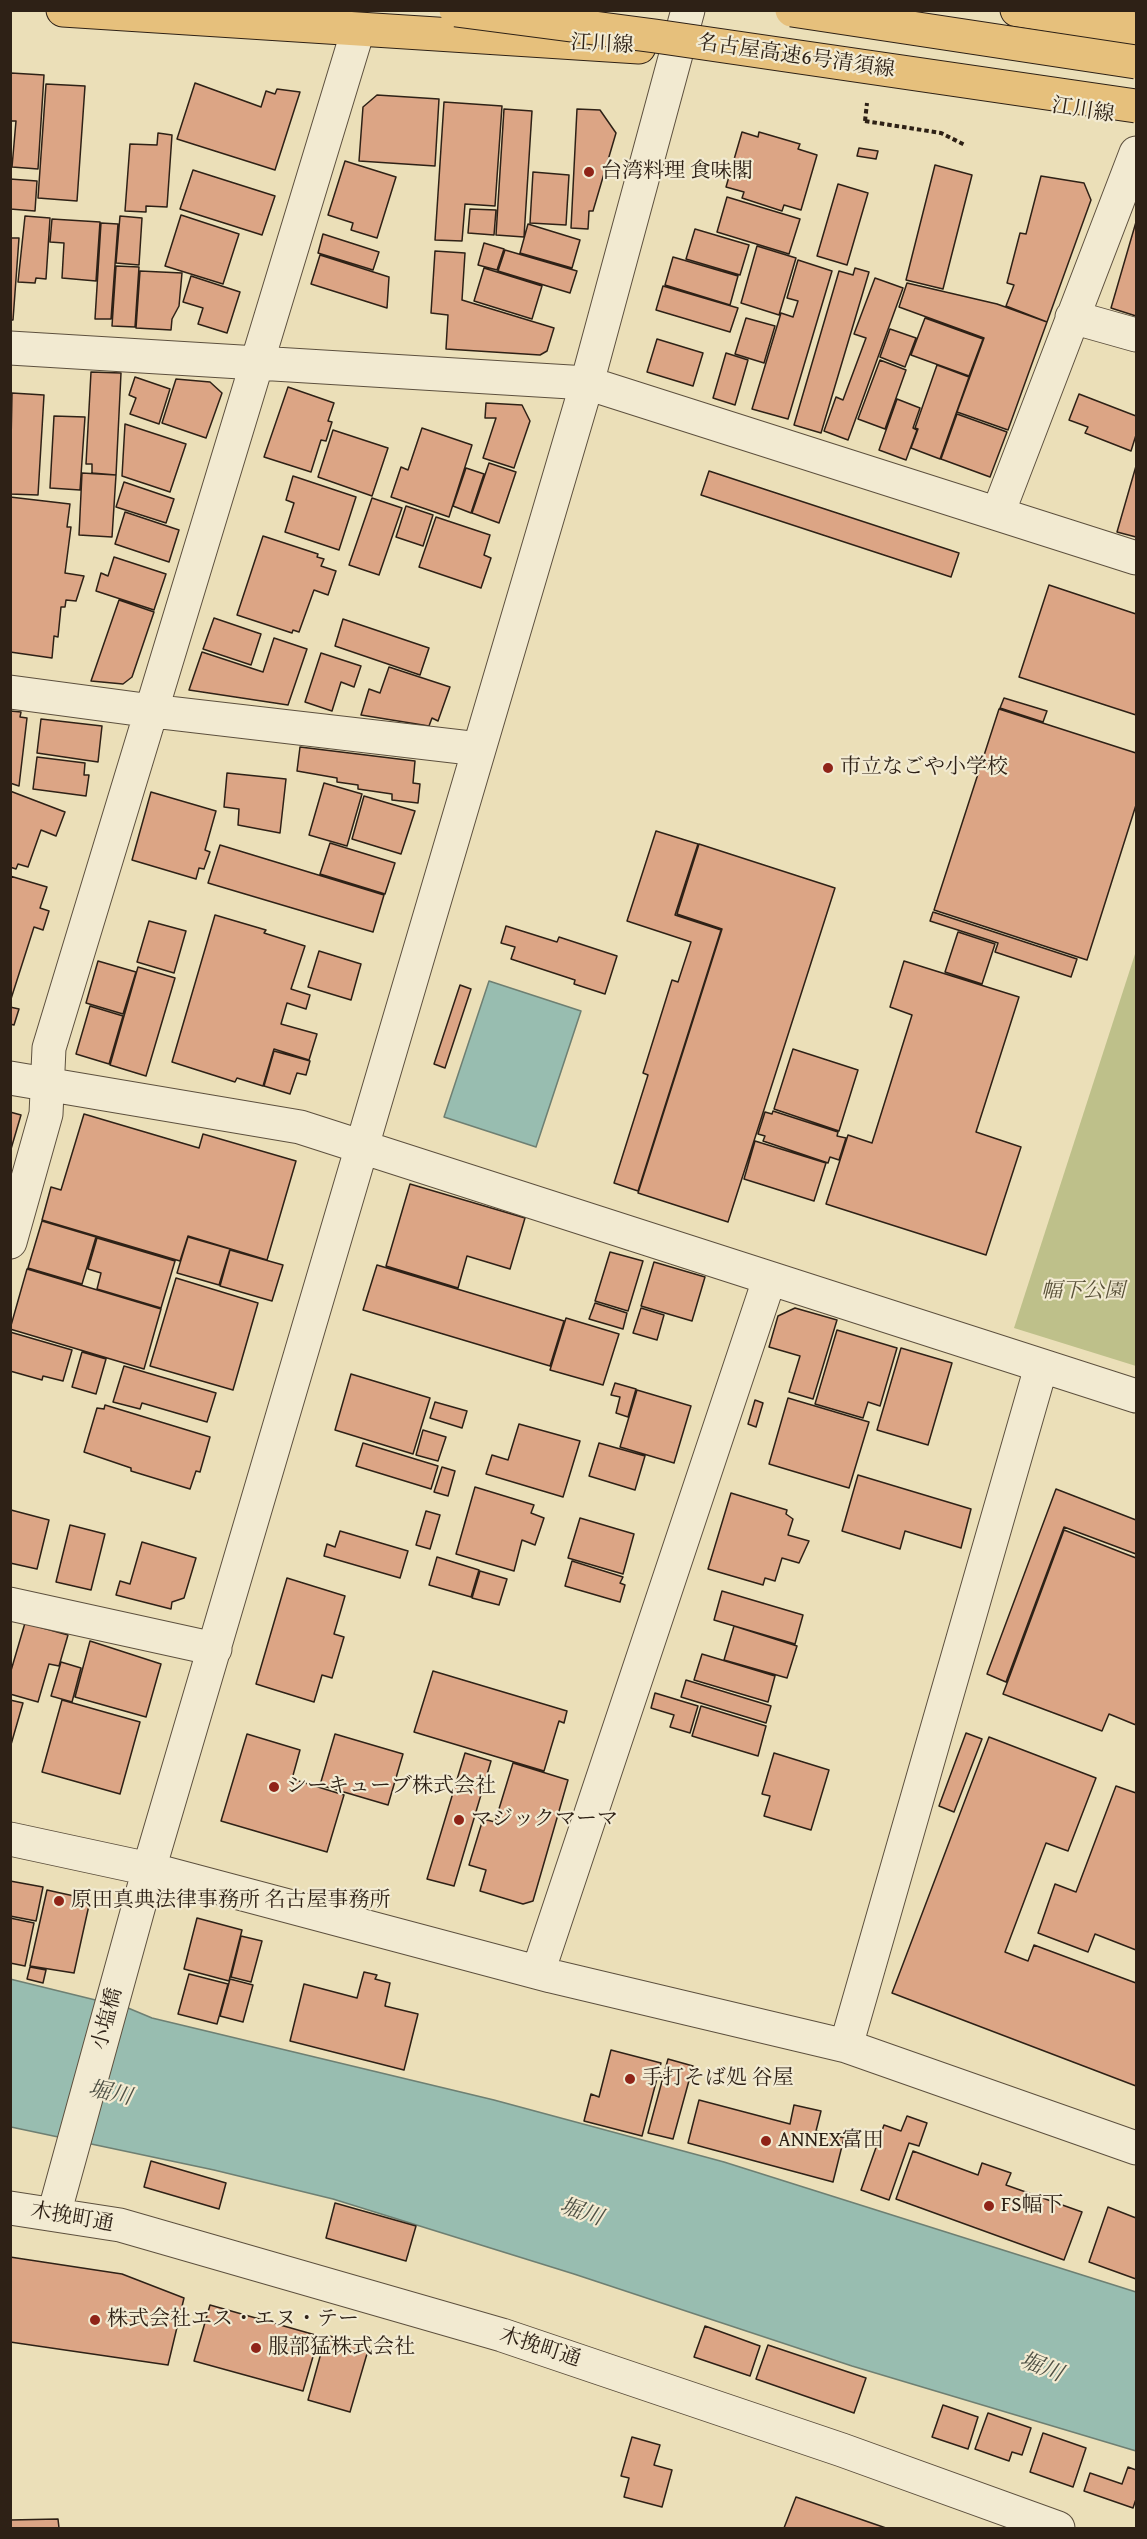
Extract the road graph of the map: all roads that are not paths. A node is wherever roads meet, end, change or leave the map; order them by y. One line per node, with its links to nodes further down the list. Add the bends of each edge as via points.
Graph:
1 (63, 10): 7 (main road, 江川線)
2 (456, 10): 10 (main road, 名古屋高速6号清須線, bridge)
3 (688, 10): 8 (street, 小塩橋)
4 (792, 10): 9 (main road, bridge)
5 (1017, 10): 6 (main road)
6 (1137, 29)
7 (358, 30): 8 (main road, 江川線); 16 (street)
8 (678, 50): 11 (main road, 江川線); 17 (street, 小塩橋)
9 (1137, 62)
10 (1137, 106)
11 (1137, 119)
12 (1137, 153): 13 (street)
13 (1072, 317): 14 (street); 18 (street)
14 (1137, 334)
15 (10, 348): 16 (street)
16 (257, 365): 17 (street); 21 (street)
17 (587, 383): 18 (street); 22 (street, 小塩橋)
18 (998, 513): 19 (street)
19 (1137, 558)
20 (10, 692): 21 (street)
21 (152, 711): 22 (street); 24 (street, via 49,1048)
22 (478, 749): 25 (street, 小塩橋)
23 (10, 1078): 24 (street)
24 (46, 1084): 25 (street, via 300,1127); 26 (street, via 46,1114)
25 (360, 1148): 27 (street); 31 (street, 小塩橋)
26 (10, 1242)
27 (769, 1280): 28 (street); 34 (street)
28 (1041, 1367): 29 (street); 35 (street)
29 (1137, 1396)
30 (10, 1604): 31 (street)
31 (215, 1649): 33 (street, 小塩橋)
32 (10, 1839): 33 (street)
33 (149, 1869): 34 (street); 38 (street, 小塩橋)
34 (538, 1972): 35 (street)
35 (846, 2046): 36 (street)
36 (1137, 2148)
37 (10, 2208): 38 (street, 木挽町通)
38 (54, 2214): 39 (street, 木挽町通, via 120,2225 502,2335 842,2450)
39 (1058, 2529)

